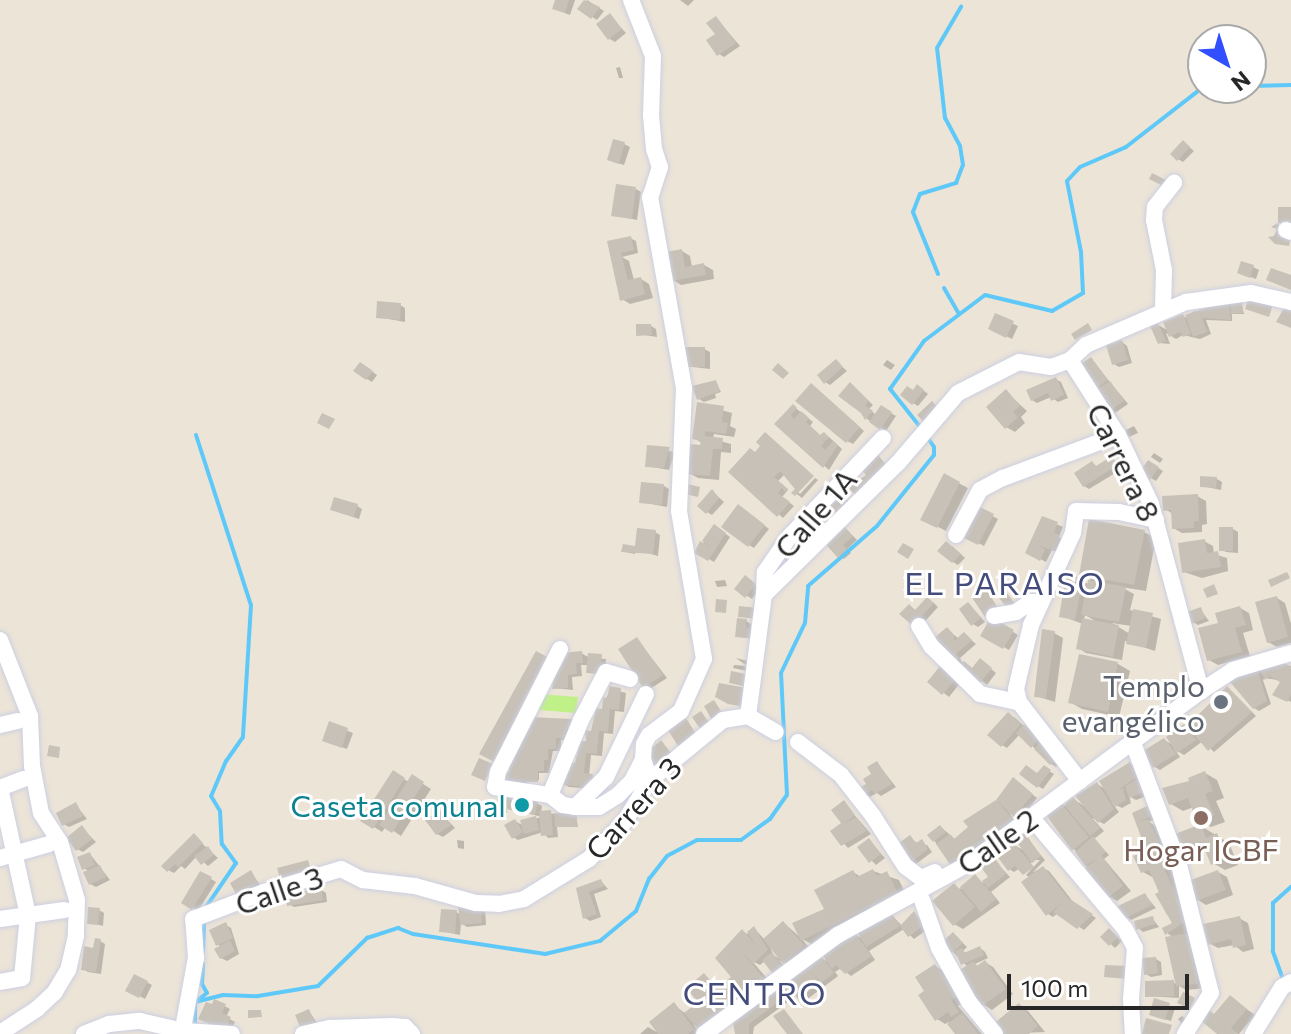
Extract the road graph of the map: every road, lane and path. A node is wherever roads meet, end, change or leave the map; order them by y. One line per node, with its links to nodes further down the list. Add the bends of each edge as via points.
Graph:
1 (631, 0): 27 (street, via 653,56 651,115 660,167 650,197 684,388 679,511 704,659 681,711 649,735)
2 (1174, 183): 4 (street, via 1155,207 1164,270)
3 (1291, 302): 4 (street, via 1270,295 1223,295)
4 (1163, 310): 5 (street, via 1086,345)
5 (1070, 360): 6 (street, Carrera 8); 10 (street, via 1051,367 1019,362 958,393 898,463)
6 (1118, 435): 8 (street, Carrera 8); 9 (street, via 980,490)
7 (883, 438): 10 (street, Calle 1A, via 790,536 765,572)
8 (1156, 520): 11 (street, via 1076,511 1073,533); 18 (street, Carrera 8)
9 (956, 535)
10 (764, 595): 21 (street)
11 (1041, 602): 12 (street); 20 (street, via 1016,689)
12 (994, 616)
13 (919, 626): 20 (street, via 950,667 980,694)
14 (0, 640): 49 (street, via 30,716 41,813 60,842 77,900 68,970 37,1009)
15 (560, 649): 32 (street, via 495,787)
16 (1291, 653): 18 (street, Calle 2, via 1233,670)
17 (630, 679): 32 (street, via 606,672)
18 (1201, 691): 26 (street, Calle 2)
19 (646, 694): 33 (street, via 606,777)
20 (1019, 702): 30 (street)
21 (748, 716): 24 (street); 29 (street, Carrera 3, via 723,720)
22 (18, 721): 23 (street)
23 (0, 725)
24 (776, 732)
25 (798, 742): 38 (street, via 841,775 905,866)
26 (1133, 743): 30 (street, Calle 2); 58 (street, via 1179,865 1211,993)
27 (643, 752): 29 (street); 33 (street, via 632,781 618,795 599,807)
28 (23, 779): 31 (street)
29 (650, 780): 39 (street, Carrera 3, via 625,821 589,859 524,899 476,903 415,886)
30 (1080, 781): 34 (street, Calle 2)
31 (0, 788): 36 (street)
32 (550, 795): 33 (street)
33 (575, 807)
34 (1031, 817): 37 (street, Calle 2); 57 (street, via 1135,948)
35 (49, 844): 36 (street)
36 (7, 857): 43 (street)
37 (954, 872): 38 (street, via 940,869); 47 (street, Calle 2, via 838,935)
38 (921, 878): 40 (street)
39 (363, 880): 48 (street, Calle 3, via 341,869 193,919 196,958)
40 (901, 891)
41 (922, 900): 56 (street, via 969,1002)
42 (64, 910): 43 (street)
43 (28, 915): 44 (street); 45 (street, via 22,978)
44 (0, 919)
45 (0, 982)
46 (1286, 984): 59 (street)
47 (727, 1017): 54 (street, Calle 2); 55 (street)
48 (186, 1032): 50 (street, via 140,1021 109,1024); 51 (street)
49 (0, 1033)
50 (84, 1034)
51 (232, 1034)
52 (303, 1034): 53 (street, via 392,1026)
53 (412, 1034)
54 (704, 1034)
55 (732, 1034)
56 (995, 1034)
57 (1133, 1034)
58 (1185, 1034)
59 (1253, 1034)

